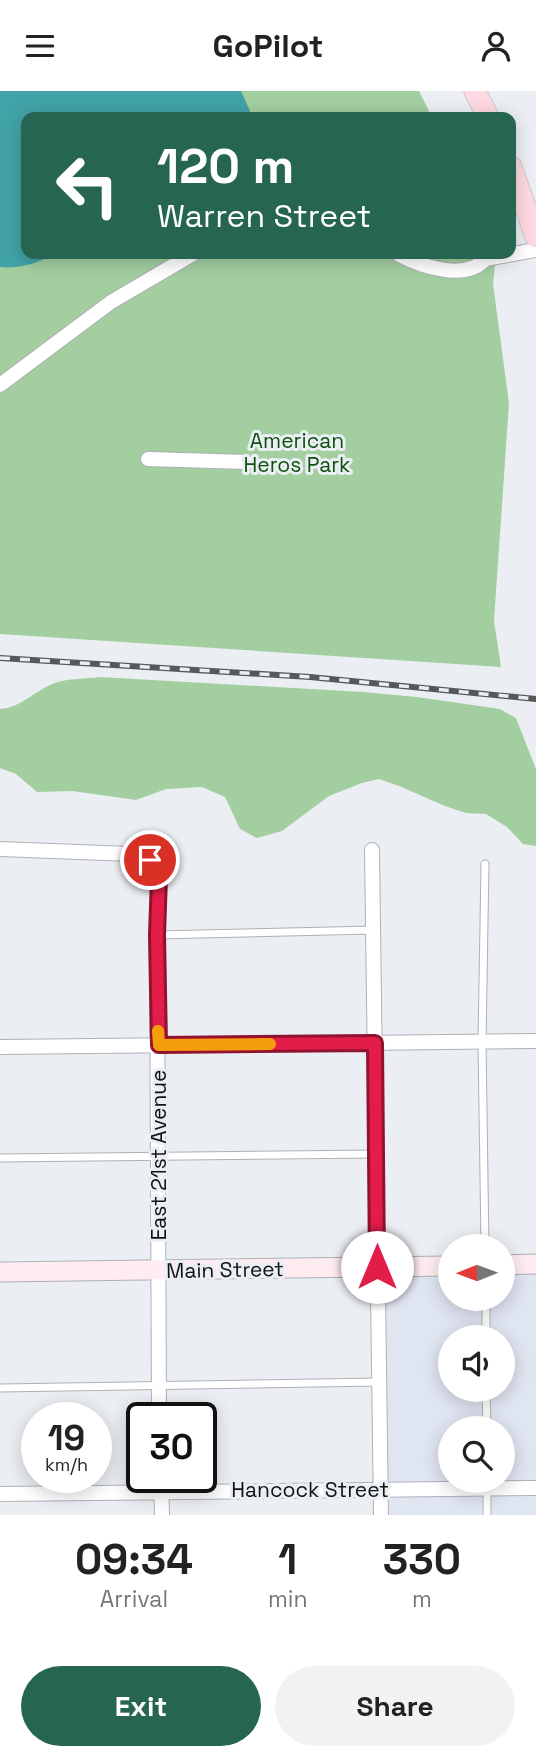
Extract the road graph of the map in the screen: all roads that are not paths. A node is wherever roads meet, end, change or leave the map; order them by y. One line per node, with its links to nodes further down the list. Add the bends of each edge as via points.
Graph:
1 (475, 91): 2 (main road)
2 (486, 112)
3 (516, 181): 4 (main road)
4 (536, 237)
5 (536, 250): 6 (street)
6 (516, 253)
7 (184, 259): 10 (street, via 111,302)
8 (409, 259): 9 (street, via 448,270 469,270 479,266)
9 (481, 259)
10 (0, 385)
11 (148, 459): 12 (street)
12 (246, 462)
13 (0, 849): 17 (street, East 21st Avenue, via 131,854 150,860 159,877)
14 (372, 850): 16 (street)
15 (485, 864): 19 (lane)
16 (374, 930): 17 (lane); 20 (street)
17 (157, 935): 21 (street, East 21st Avenue)
18 (536, 1041): 19 (street)
19 (482, 1042): 20 (street); 26 (lane)
20 (375, 1043): 21 (street); 23 (street)
21 (159, 1045): 22 (street); 24 (street, East 21st Avenue)
22 (0, 1047)
23 (376, 1154): 24 (lane); 30 (street)
24 (159, 1156): 25 (lane); 31 (street, East 21st Avenue)
25 (0, 1158)
26 (485, 1234)
27 (536, 1264): 28 (street)
28 (515, 1265)
29 (438, 1266): 30 (street, Main Street)
30 (377, 1267): 31 (street, Main Street); 33 (street)
31 (158, 1271): 32 (street, Main Street); 34 (street, East 21st Avenue)
32 (0, 1272)
33 (379, 1382): 34 (lane); 42 (street)
34 (159, 1385): 35 (lane); 36 (street, East 21st Avenue)
35 (0, 1388)
36 (159, 1402)
37 (126, 1486): 45 (street, Hancock Street)
38 (217, 1486): 42 (street, Hancock Street)
39 (438, 1487): 42 (street, Hancock Street)
40 (515, 1487): 41 (street, Hancock Street)
41 (536, 1488)
42 (381, 1490): 47 (street)
43 (161, 1493): 46 (street)
44 (487, 1493): 48 (lane)
45 (0, 1494)
46 (162, 1515)
47 (381, 1515)
48 (487, 1515)

